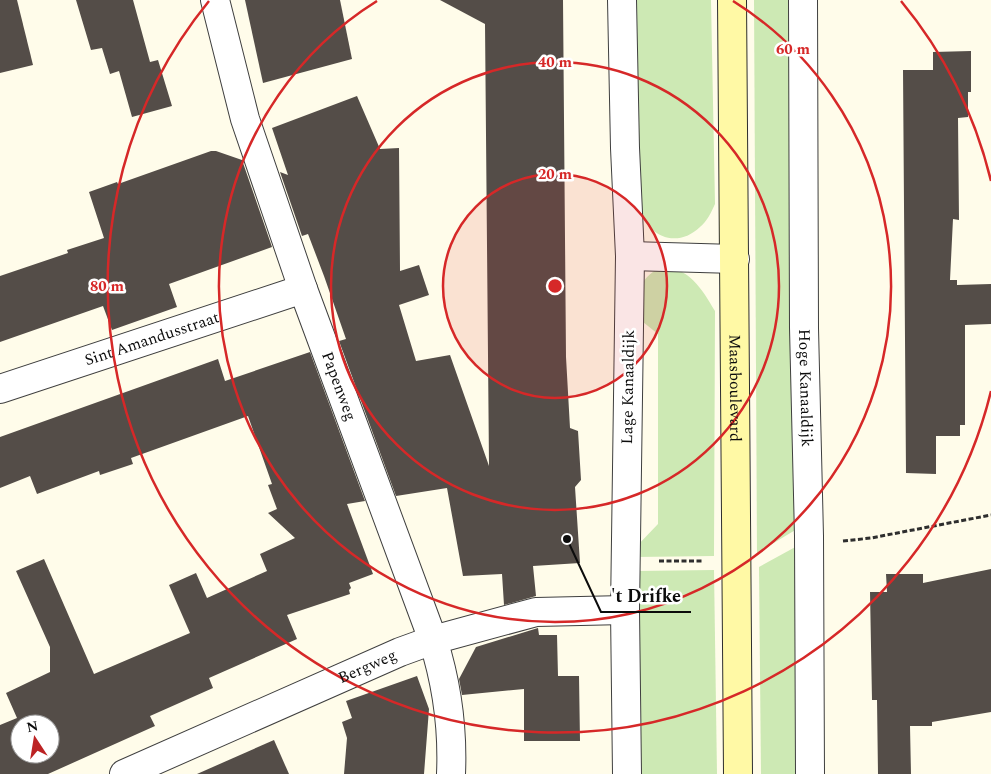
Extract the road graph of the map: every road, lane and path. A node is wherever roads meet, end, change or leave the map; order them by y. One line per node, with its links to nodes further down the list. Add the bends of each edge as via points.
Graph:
1 (215, 0): 7 (street, Papenweg, via 245,119)
2 (622, 0): 5 (street, Lage Kanaaldijk)
3 (732, 0): 6 (street, Maasboulevard)
4 (802, 0): 15 (street, Hoge Kanaaldijk)
5 (630, 256): 6 (street); 9 (street, Lage Kanaaldijk)
6 (735, 259): 14 (street, Maasboulevard)
7 (303, 289): 8 (street, Sint Amandusstraat); 10 (street, Papenweg)
8 (0, 389)
9 (625, 610): 10 (street, Bergweg, via 536,612); 13 (street, Lage Kanaaldijk)
10 (433, 640): 11 (street, Bergweg); 12 (street, Papenweg, via 447,691)
11 (124, 774)
12 (451, 774)
13 (627, 774)
14 (738, 774)
15 (810, 774)

